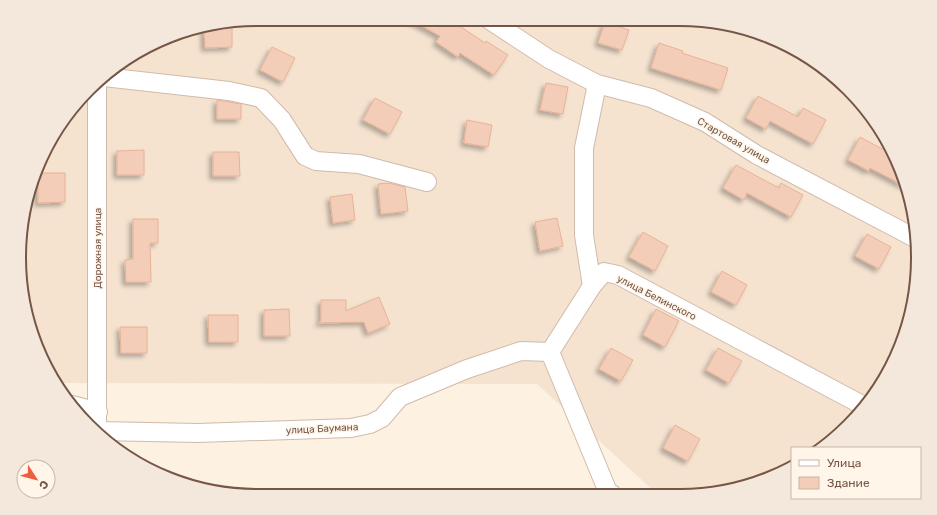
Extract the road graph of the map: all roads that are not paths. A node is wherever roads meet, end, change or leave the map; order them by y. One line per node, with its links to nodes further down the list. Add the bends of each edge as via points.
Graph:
1 (499, 26): 3 (street, Стартовая улица, via 549,59)
2 (112, 78): 5 (street, via 229,91 261,98 282,120 305,156 316,161 359,164)
3 (597, 84): 6 (street, Стартовая улица, via 651,98 705,122 757,155); 7 (street, via 584,148 584,235)
4 (97, 91): 11 (street, Дорожная улица)
5 (427, 182)
6 (910, 235)
7 (592, 286): 8 (street); 9 (street, улица Белинского, via 604,272 618,275)
8 (550, 352): 13 (street, улица Баумана, via 522,352 467,369 400,397 382,418 352,428 198,433); 14 (street)
9 (859, 403)
10 (81, 407): 11 (street)
11 (98, 412): 12 (street, Дорожная улица)
12 (98, 425)
13 (104, 431)
14 (607, 489)

